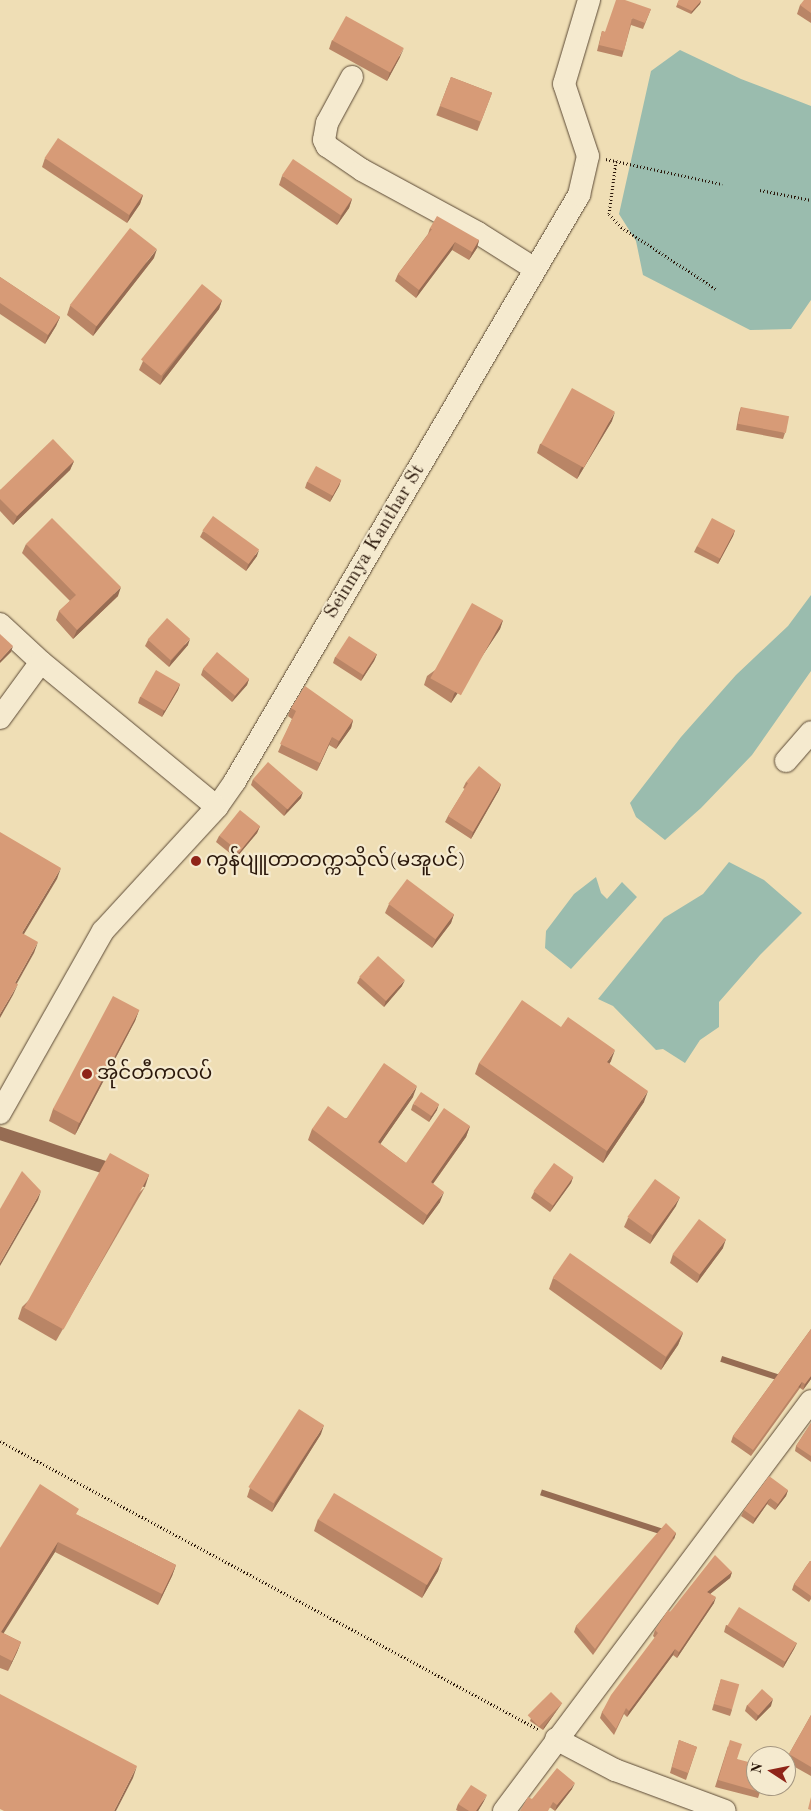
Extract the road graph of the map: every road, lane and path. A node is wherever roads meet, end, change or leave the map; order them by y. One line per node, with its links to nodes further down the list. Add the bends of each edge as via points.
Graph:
1 (589, 0): 8 (street, Seinmya Kanthar St, via 564,84 588,156 579,196)
2 (352, 77): 8 (street, via 326,128 324,140 327,146 362,170 478,233)
3 (616, 162): 9 (path, via 609,214 621,227)
4 (628, 164): 5 (path)
5 (722, 184)
6 (760, 190): 7 (path)
7 (811, 200)
8 (536, 269): 15 (street, Seinmya Kanthar St)
9 (716, 289)
10 (0, 624): 11 (street)
11 (41, 662): 12 (street); 15 (street)
12 (0, 718)
13 (811, 732): 14 (street)
14 (786, 761)
15 (217, 807): 16 (street, Seinmya Kanthar St, via 102,931)
16 (0, 1113)
17 (811, 1401): 19 (street)
18 (0, 1441): 19 (path)
19 (556, 1739): 20 (street); 21 (street, via 615,1770)
20 (504, 1811)
21 (725, 1811)

